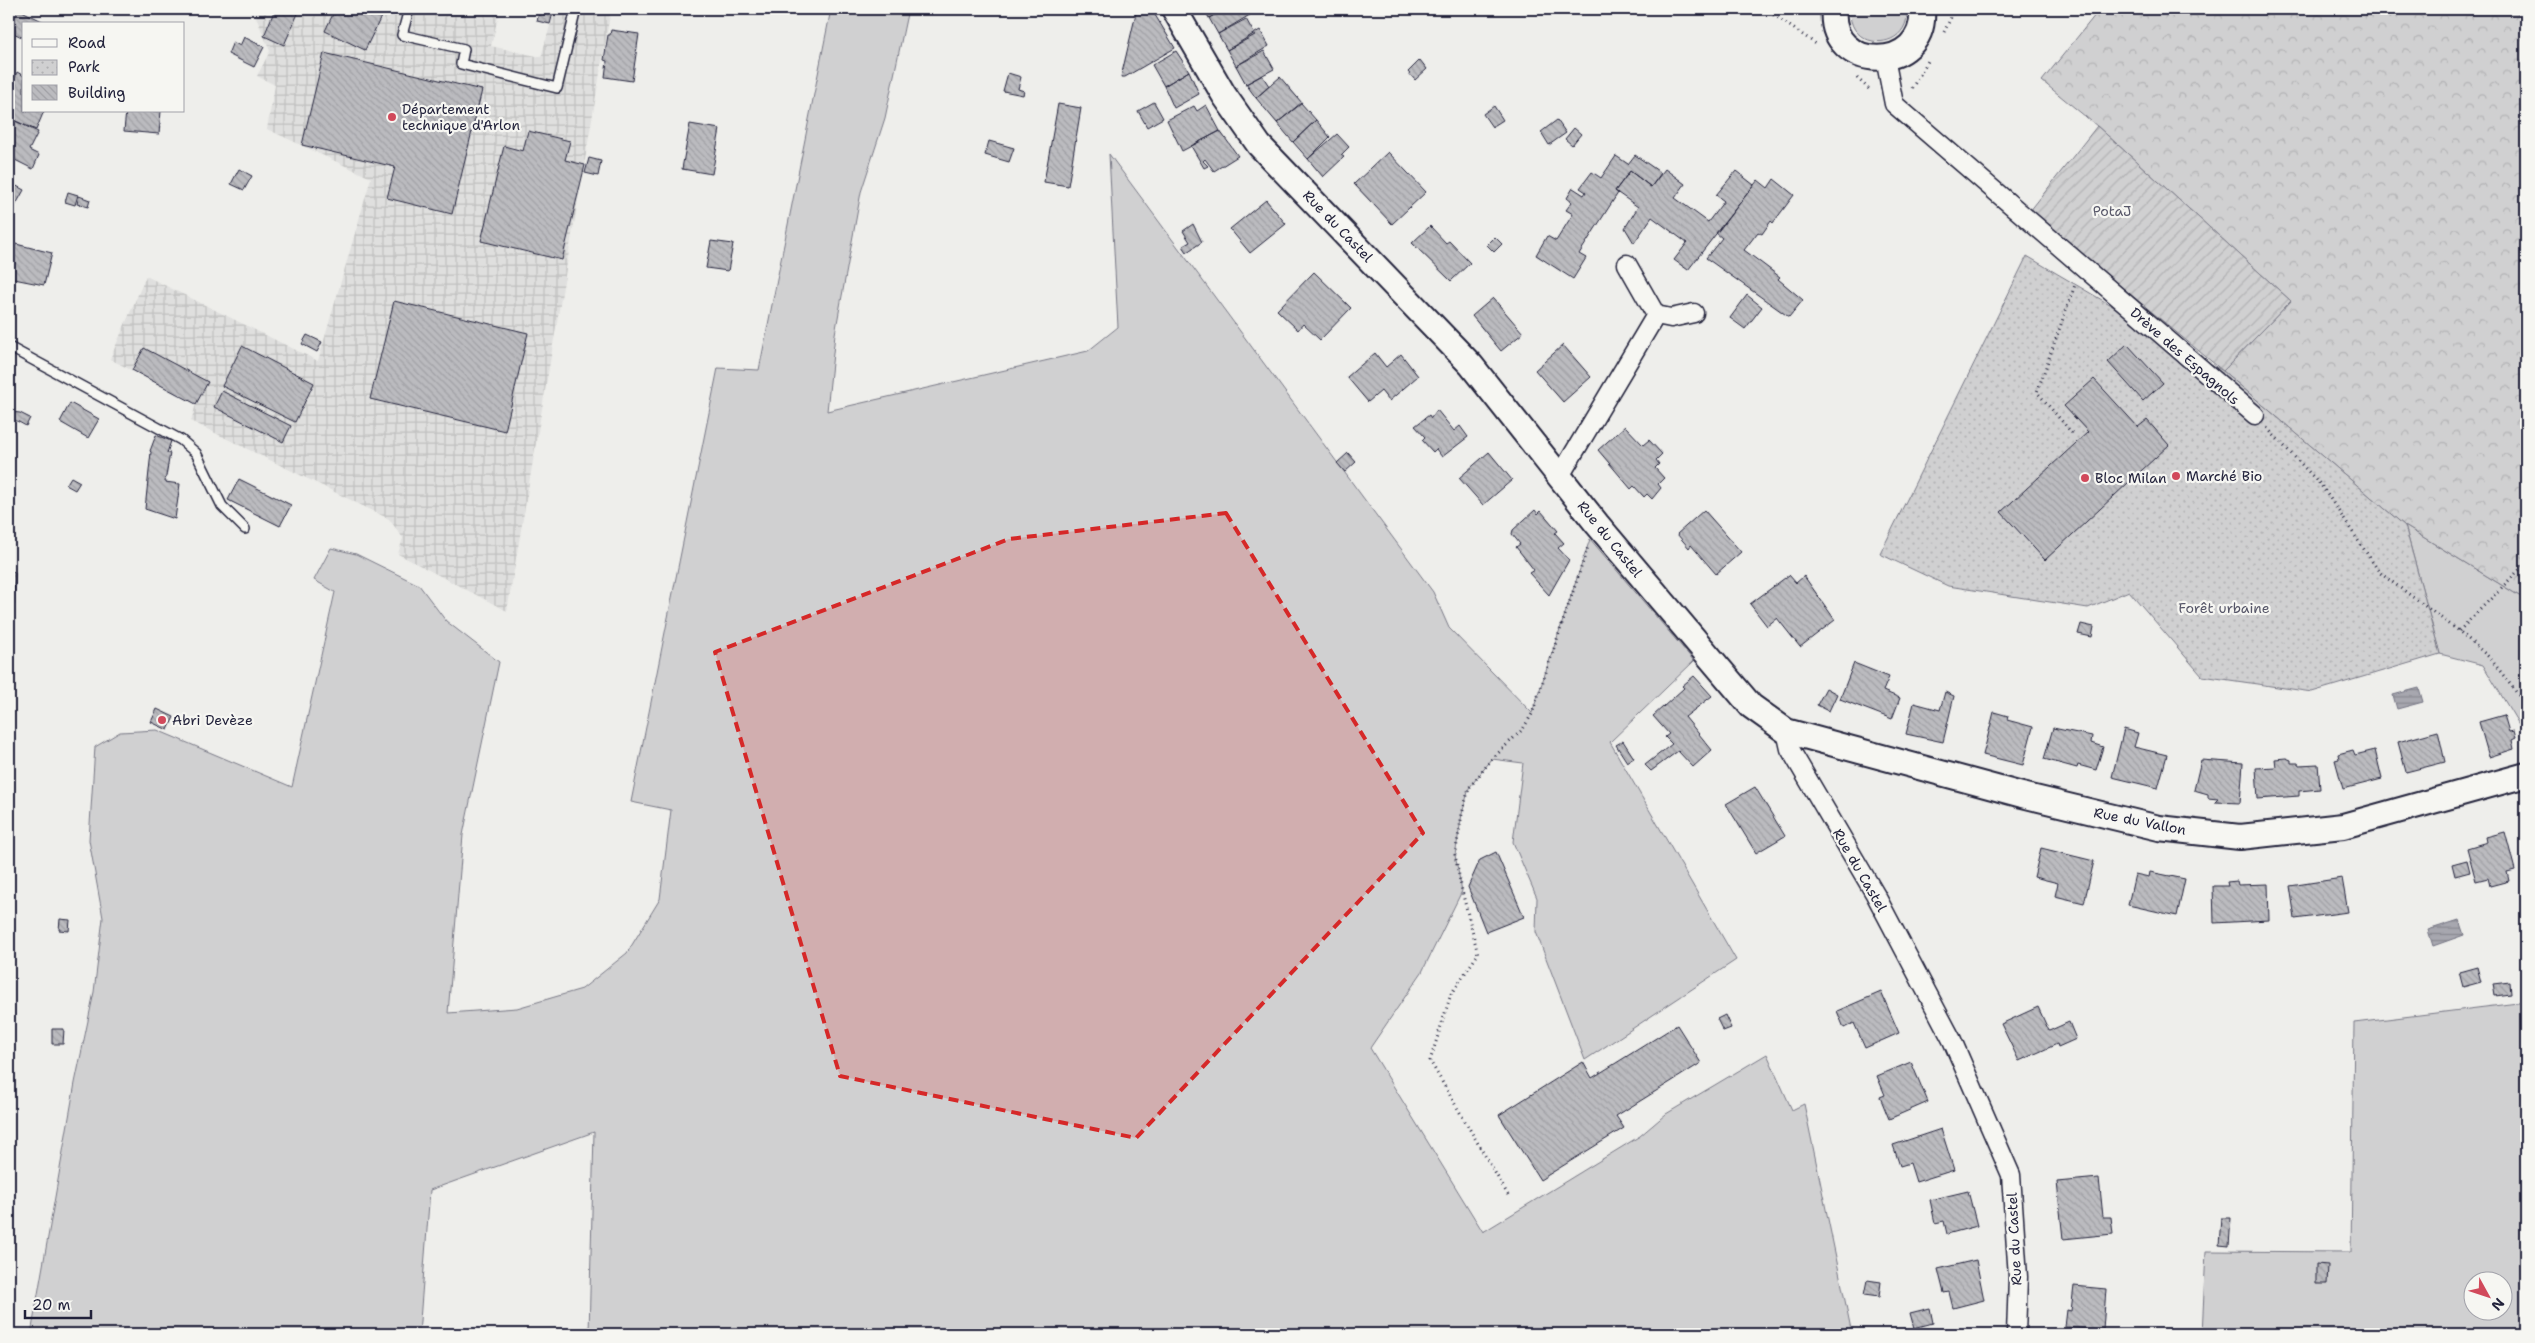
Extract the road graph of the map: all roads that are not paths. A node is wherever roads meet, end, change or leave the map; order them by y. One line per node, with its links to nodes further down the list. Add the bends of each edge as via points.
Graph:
1 (408, 9): 2 (lane, via 402,34 464,49 461,64 557,88)
2 (576, 9)
3 (1174, 9): 12 (street, Rue du Castel, via 1224,95 1259,145 1471,365)
4 (1834, 9): 6 (street, via 1838,36 1850,50 1867,58)
5 (1922, 9): 6 (street, via 1921,27 1913,42 1901,52)
6 (1885, 58): 11 (street, Drève des Espagnols, via 1894,104)
7 (1627, 264): 9 (street)
8 (1694, 313): 9 (street, via 1671,318)
9 (1656, 315): 12 (street)
10 (9, 347): 13 (lane, via 181,440 196,453 222,506)
11 (2255, 415)
12 (1560, 476): 14 (street, Rue du Castel, via 1751,706)
13 (244, 529)
14 (1786, 731): 15 (street, Rue du Vallon, via 2159,828 2240,837 2343,826); 16 (street, Rue du Castel, via 1790,749 1875,894 1952,1040 2011,1175 2018,1277)
15 (2526, 775)
16 (2016, 1334)

